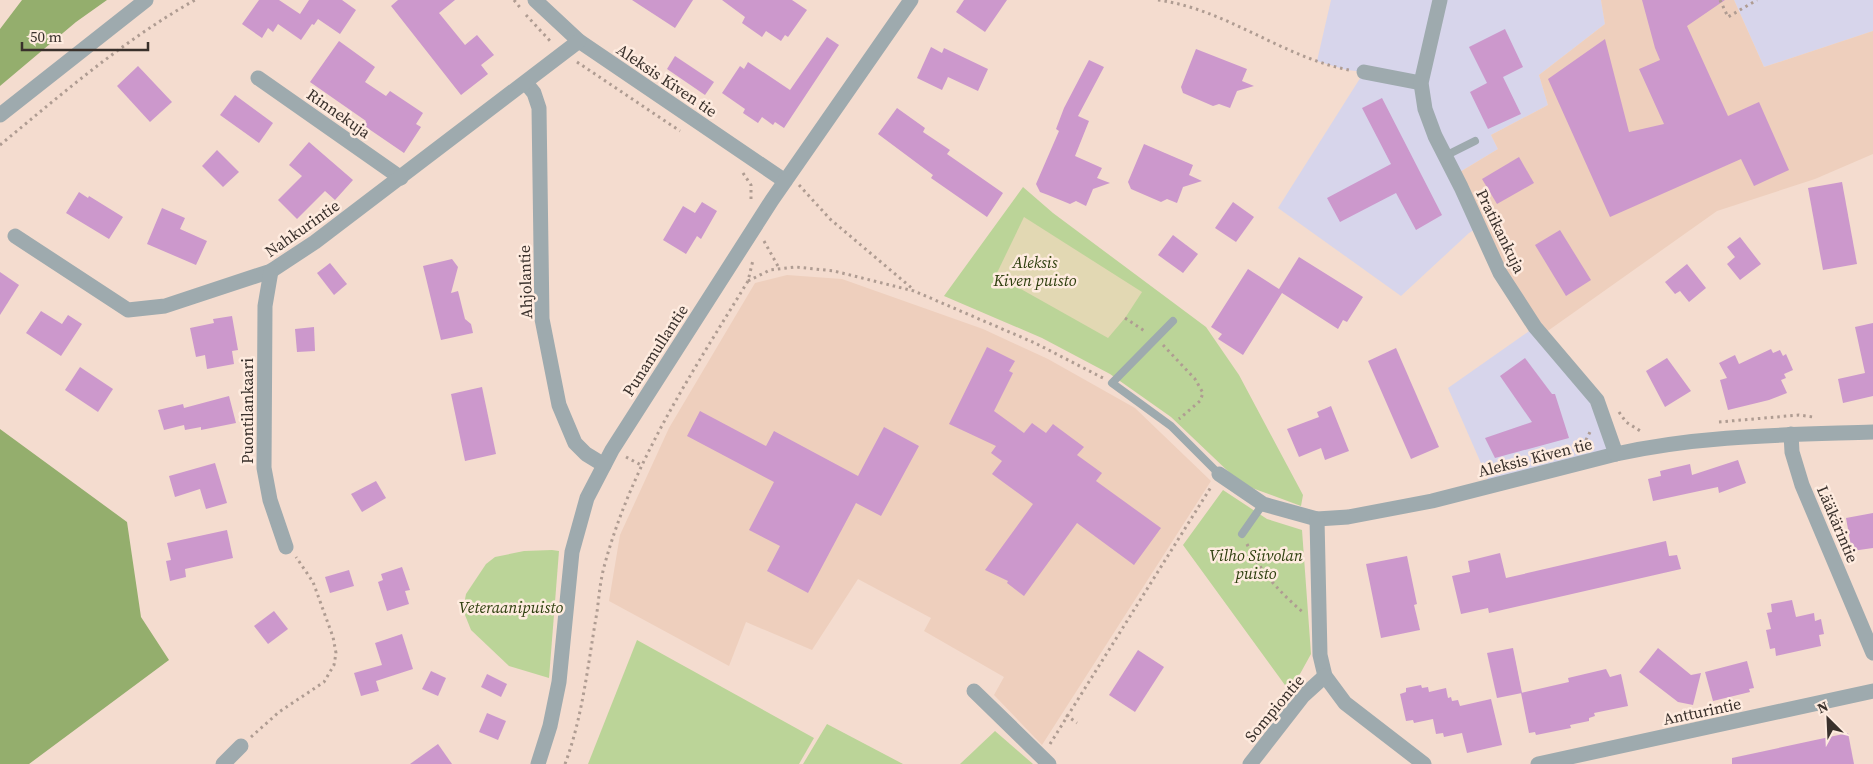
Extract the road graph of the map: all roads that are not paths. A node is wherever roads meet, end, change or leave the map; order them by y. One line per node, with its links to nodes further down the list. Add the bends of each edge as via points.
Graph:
1 (146, 0): 10 (street)
2 (535, 0): 5 (street, Aleksis Kiven tie)
3 (911, 0): 14 (street, Punamullantie)
4 (1440, 0): 9 (street, Pratikankuja)
5 (579, 41): 8 (street, Nahkurintie); 14 (street, Aleksis Kiven tie)
6 (1364, 72): 9 (street)
7 (258, 78): 13 (street, Rinnekuja)
8 (526, 83): 13 (street, Nahkurintie); 21 (street, Ahjolantie, via 539,108 542,319 559,405 575,443)
9 (1421, 83): 12 (street, Pratikankuja, via 1425,109)
10 (0, 115)
11 (1475, 141): 12 (lane)
12 (1445, 156): 20 (street, Pratikankuja, via 1500,273 1535,327 1597,400)
13 (401, 178): 16 (street, Nahkurintie)
14 (792, 183): 21 (street, Punamullantie, via 762,217)
15 (15, 236): 16 (street, Nahkurintie, via 128,310 165,306)
16 (271, 271): 26 (street, Puontilankaari, via 265,306 264,468 270,500)
17 (1172, 321): 22 (lane, via 1112,383 1171,426)
18 (1873, 432): 19 (street, Aleksis Kiven tie)
19 (1791, 434): 20 (street, Aleksis Kiven tie, via 1661,444); 27 (street, Lääkärintie, via 1792,452 1802,485)
20 (1616, 454): 24 (street, Aleksis Kiven tie, via 1432,501)
21 (604, 465): 34 (street, Punamullantie, via 587,498 572,552 559,682)
22 (1219, 474): 23 (street, Aleksis Kiven tie)
23 (1263, 504): 24 (street, Aleksis Kiven tie); 25 (lane)
24 (1317, 520): 28 (street, via 1320,655)
25 (1242, 534)
26 (286, 547)
27 (1873, 653)
28 (1325, 676): 35 (street, Sompiontie, via 1302,696); 36 (street, via 1345,703)
29 (974, 691): 32 (street)
30 (1873, 691): 37 (street, Antturintie)
31 (241, 746): 33 (street)
32 (1045, 761)
33 (223, 764)
34 (538, 764)
35 (1250, 764)
36 (1424, 764)
37 (1538, 764)

